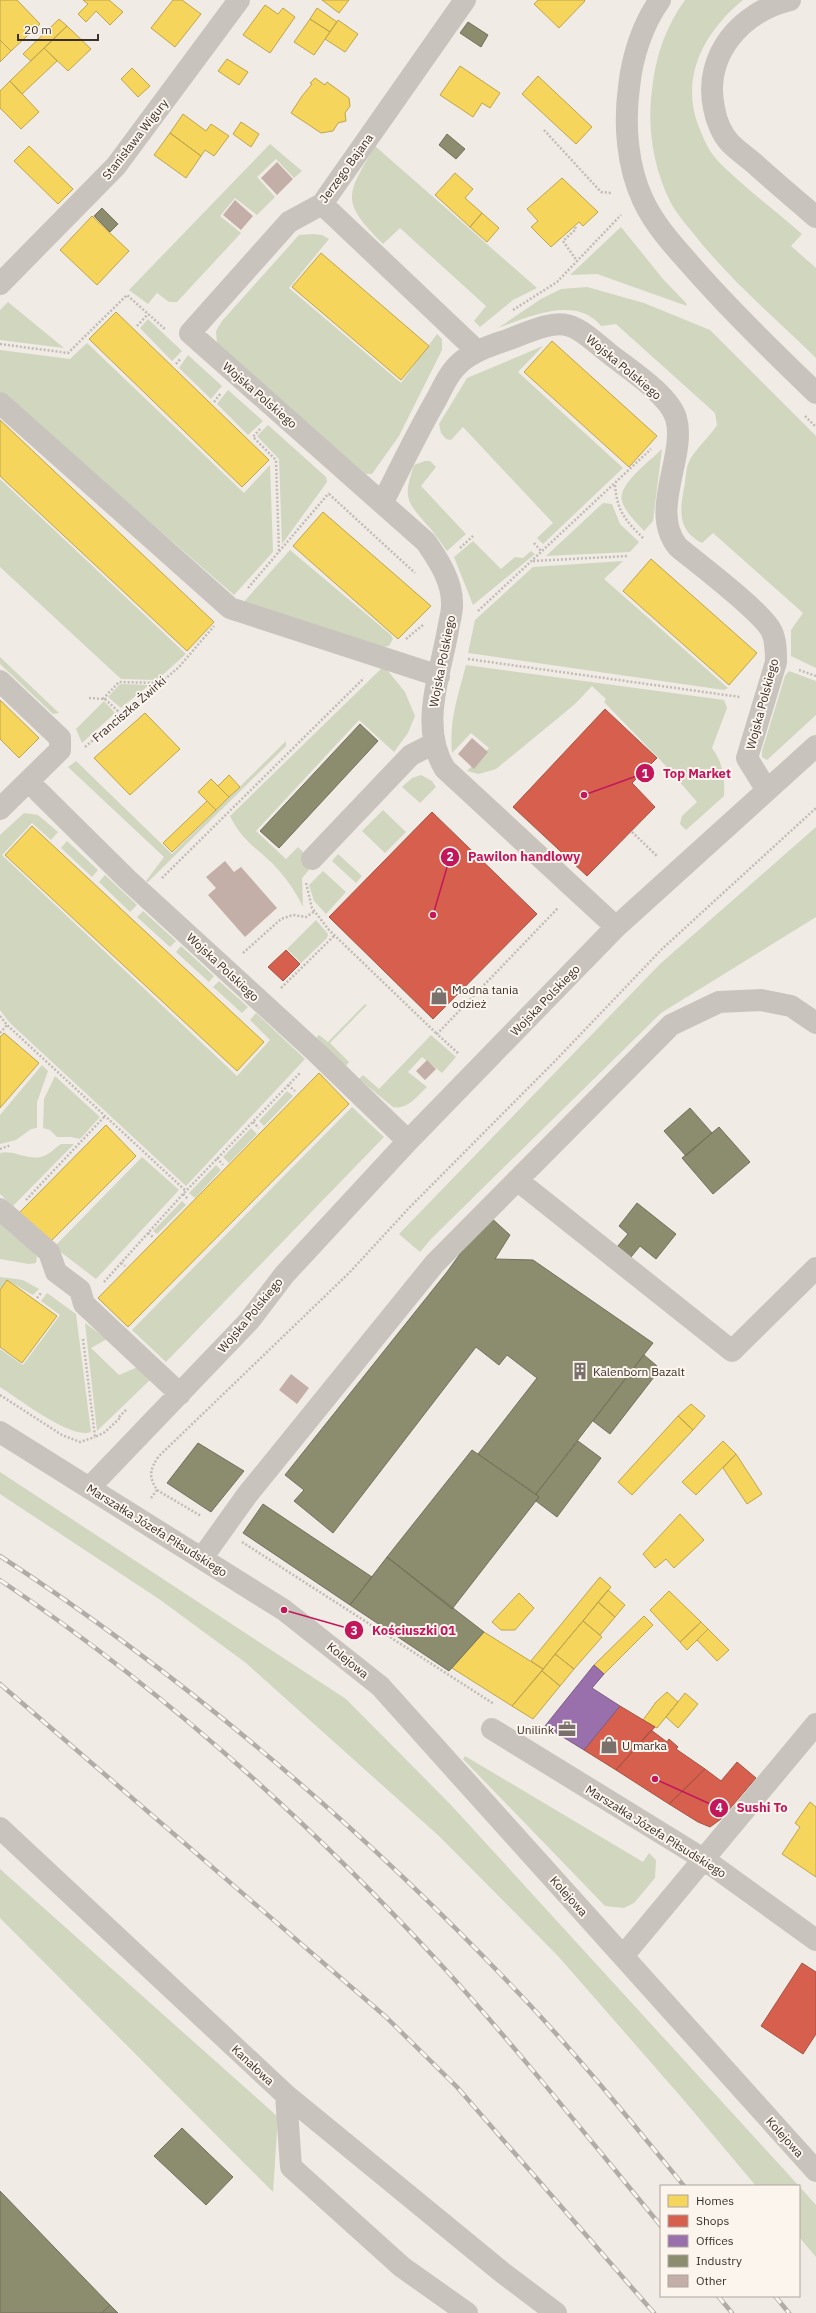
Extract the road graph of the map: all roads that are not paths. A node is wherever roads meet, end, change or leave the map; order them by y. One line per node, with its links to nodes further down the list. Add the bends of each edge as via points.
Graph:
1 (239, 0): 7 (street, Stanisława Wigury, via 116,166)
2 (465, 0): 5 (street, Jerzego Bajana)
3 (660, 0): 10 (street, via 636,49 628,97 626,122 629,146 642,199 658,226 702,278)
4 (790, 0): 6 (street, via 754,14 725,43 713,74 712,101 716,117 730,143)
5 (322, 204): 8 (street, Jerzego Bajana, via 289,222); 9 (street)
6 (816, 218)
7 (0, 284)
8 (190, 333): 12 (street, Wojska Polskiego)
9 (477, 352): 12 (street, Wojska Polskiego, via 461,362 450,375); 17 (street, Wojska Polskiego, via 544,326 557,323 571,326 584,333 653,389 672,409 678,433 667,511 667,531 678,547 758,614 772,631 776,662 747,758)
10 (816, 393)
11 (0, 403): 13 (street, via 230,608)
12 (382, 502): 13 (street, Wojska Polskiego, via 426,542 442,564 452,606)
13 (439, 676): 15 (street, Wojska Polskiego, via 432,713)
14 (0, 681): 19 (street, via 71,748 60,750)
15 (433, 744): 20 (street, via 411,755); 21 (street, Wojska Polskiego, via 436,756 445,769)
16 (816, 746): 17 (street, Wojska Polskiego)
17 (766, 789): 21 (street, Wojska Polskiego)
18 (39, 792): 23 (street, Wojska Polskiego, via 144,895 318,1054)
19 (0, 809)
20 (310, 868)
21 (616, 927): 23 (street, Wojska Polskiego)
22 (816, 1023): 24 (street, via 791,1006 761,1000 720,1002 671,1026)
23 (408, 1141): 27 (street, Wojska Polskiego, via 284,1275 249,1321)
24 (517, 1180): 26 (street, via 732,1351); 30 (street, via 434,1263 247,1495)
25 (5, 1213): 27 (street, via 49,1252 56,1272 80,1290 84,1304)
26 (816, 1268)
27 (180, 1394): 29 (street, Wojska Polskiego)
28 (0, 1432): 29 (street, Marszałka Józefa Piłsudskiego)
29 (90, 1487): 30 (street, Marszałka Józefa Piłsudskiego)
30 (202, 1558): 31 (street, Marszałka Józefa Piłsudskiego)
31 (312, 1631): 37 (street, Kolejowa, via 380,1686)
32 (816, 1724): 35 (street)
33 (492, 1729): 35 (street, Marszałka Józefa Piłsudskiego)
34 (0, 1828): 38 (street, Kanałowa)
35 (705, 1860): 36 (street, Marszałka Józefa Piłsudskiego); 37 (street)
36 (816, 1940)
37 (623, 1956): 39 (street, Kolejowa)
38 (286, 2095): 40 (street, via 292,2167 402,2267); 41 (street, Kanałowa, via 502,2273)
39 (816, 2171)
40 (467, 2313)
41 (556, 2313)

